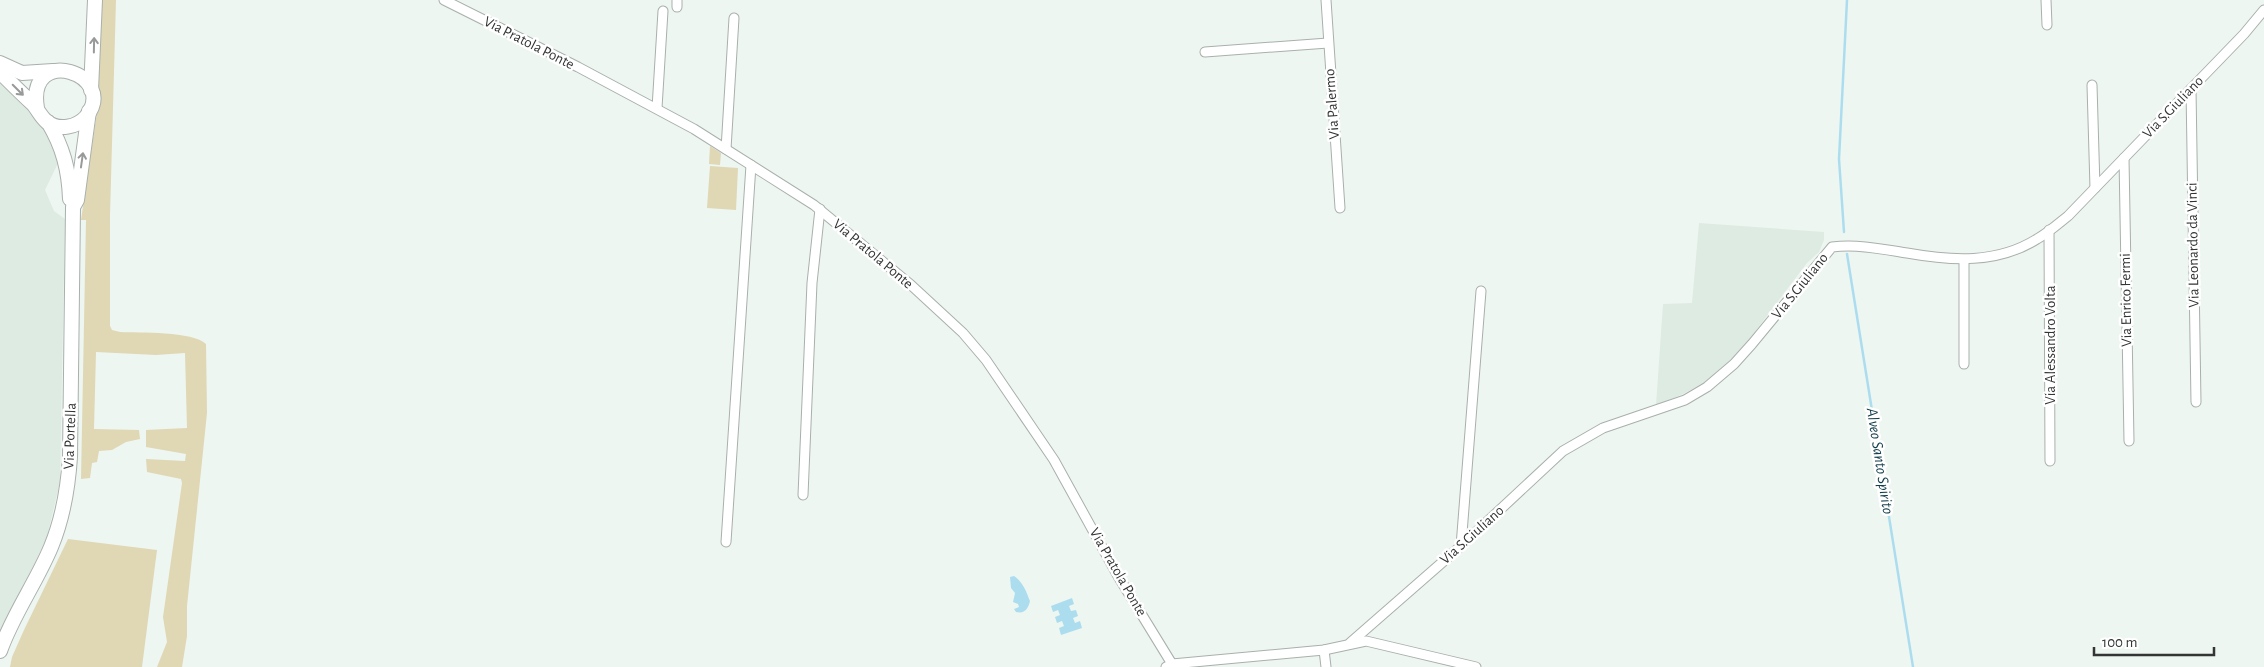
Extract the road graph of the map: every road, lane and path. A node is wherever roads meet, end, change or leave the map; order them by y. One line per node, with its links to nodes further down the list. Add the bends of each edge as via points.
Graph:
1 (95, 0): 16 (main road, Via Portella, one-way to 1)
2 (444, 0): 18 (street, Via Pratola Ponte)
3 (1326, 0): 9 (street, Via Palermo)
4 (2046, 0): 8 (street)
5 (2264, 10): 15 (street, Via S.Giuliano)
6 (663, 11): 18 (street)
7 (734, 18): 21 (street)
8 (2047, 25)
9 (1328, 43): 10 (street); 26 (street, Via Palermo)
10 (1205, 52)
11 (0, 63): 12 (main road, via 22,73)
12 (56, 71): 16 (main road, via 75,72 82,76); 17 (main road, via 41,81 35,98)
13 (0, 72): 17 (main road, Via Portella, one-way to 17)
14 (2092, 85): 24 (street)
15 (2191, 89): 22 (street, Via S.Giuliano); 32 (street, Via Leonardo da Vinci)
16 (91, 90): 19 (main road, Via Portella)
17 (37, 108): 20 (main road, Via Portella)
18 (657, 108): 21 (street, Via Pratola Ponte)
19 (89, 111): 20 (main road, via 75,125 57,126); 25 (main road, Via Portella, one-way to 19, via 77,200)
20 (48, 122): 25 (main road, Via Portella, via 64,154)
21 (726, 149): 23 (street, Via Pratola Ponte)
22 (2124, 158): 24 (street, Via S.Giuliano); 33 (street, Via Enrico Fermi)
23 (751, 165): 27 (street, Via Pratola Ponte); 36 (street)
24 (2095, 188): 28 (street, Via S.Giuliano)
25 (73, 207): 40 (main road, Via Portella, via 70,457 66,498 50,549 14,616)
26 (1340, 208)
27 (820, 209): 35 (street, via 812,284); 41 (street, Via Pratola Ponte, via 917,291 963,333 986,360 1054,460 1118,576 1166,654)
28 (2049, 230): 29 (street, Via S.Giuliano, via 2014,250); 34 (street, Via Alessandro Volta)
29 (1964, 260): 31 (street); 37 (street, Via S.Giuliano, via 1943,260 1865,246 1832,248 1752,344 1707,387 1685,400 1603,428 1563,451)
30 (1481, 292): 37 (street)
31 (1964, 364)
32 (2196, 402)
33 (2129, 441)
34 (2050, 461)
35 (803, 495)
36 (726, 542)
37 (1461, 546): 38 (street, Via S.Giuliano)
38 (1350, 643): 39 (street); 43 (street, via 1366,641)
39 (1324, 650): 41 (street); 42 (street)
40 (0, 651)
41 (1169, 666)
42 (1326, 667)
43 (1476, 667)

